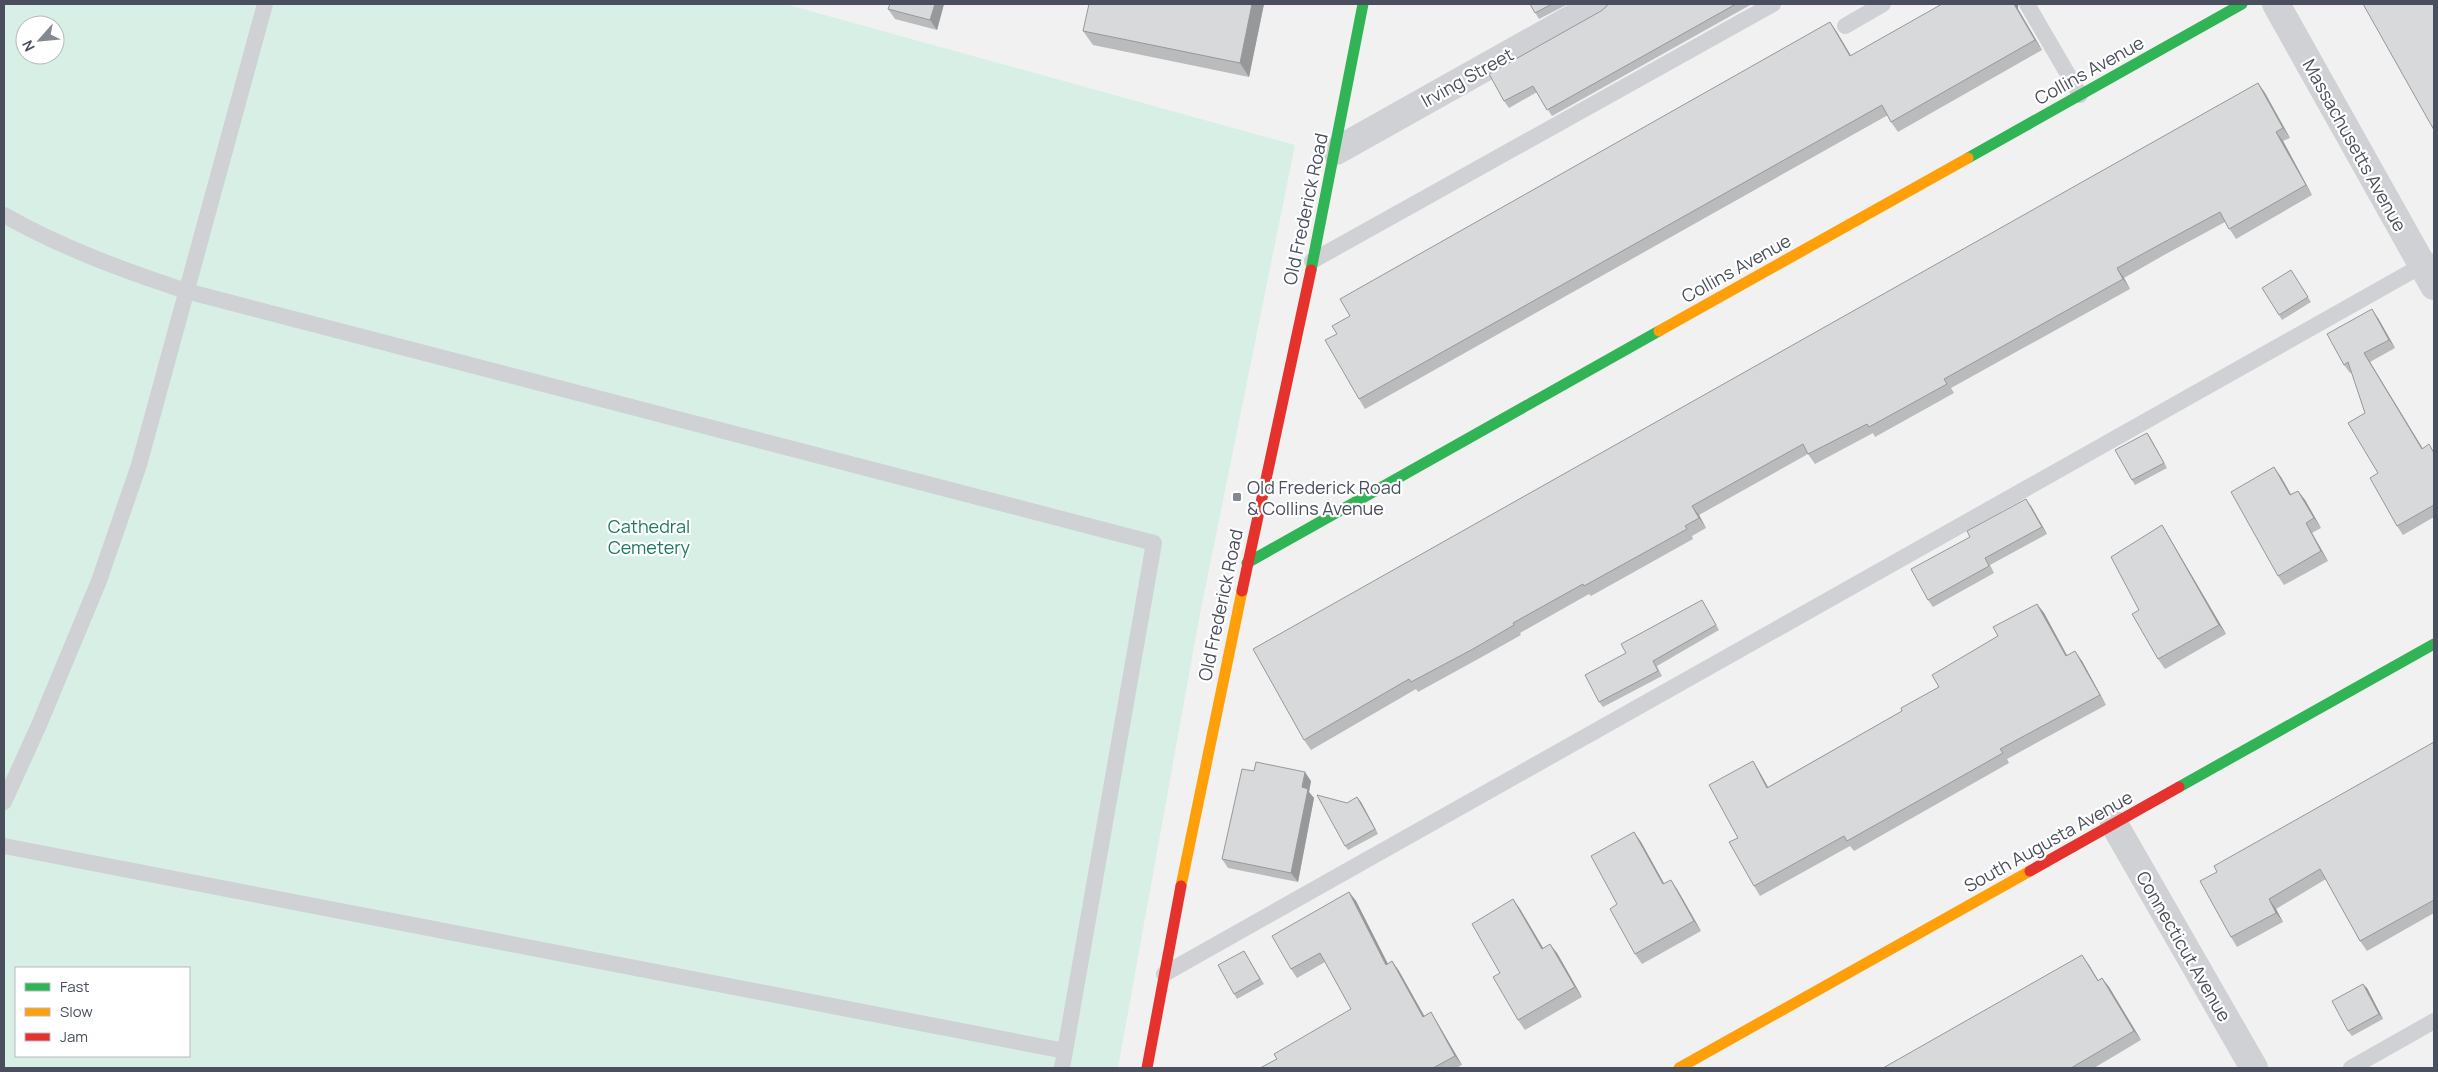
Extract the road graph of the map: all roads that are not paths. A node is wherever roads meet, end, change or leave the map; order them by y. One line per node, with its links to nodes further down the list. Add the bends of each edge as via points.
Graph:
1 (264, 4): 16 (lane)
2 (1380, 4): 9 (lane)
3 (1598, 4): 12 (street, Irving Street)
4 (1773, 4): 14 (lane)
5 (1883, 4): 10 (lane)
6 (2027, 4): 11 (lane)
7 (2242, 4): 11 (street, Collins Avenue)
8 (2276, 4): 15 (street, Massachusetts Avenue)
9 (1362, 9): 12 (street, Old Frederick Road)
10 (1845, 26)
11 (2080, 95): 17 (street, Collins Avenue)
12 (1336, 151): 14 (street, Old Frederick Road)
13 (4, 215): 16 (lane, via 38,234 118,269)
14 (1312, 261): 17 (street, Old Frederick Road)
15 (2430, 270): 22 (lane)
16 (186, 290): 19 (lane, via 139,465 99,581); 24 (lane, via 1154,543)
17 (1246, 563): 22 (street, Old Frederick Road)
18 (2434, 644): 20 (street, South Augusta Avenue)
19 (4, 802)
20 (2114, 824): 27 (street, South Augusta Avenue); 28 (street, Connecticut Avenue)
21 (4, 846): 24 (lane)
22 (1164, 974): 26 (street, Old Frederick Road)
23 (2434, 1021): 29 (lane)
24 (1065, 1051): 25 (lane)
25 (1062, 1068)
26 (1147, 1068)
27 (1678, 1068)
28 (2254, 1068)
29 (2351, 1068)

